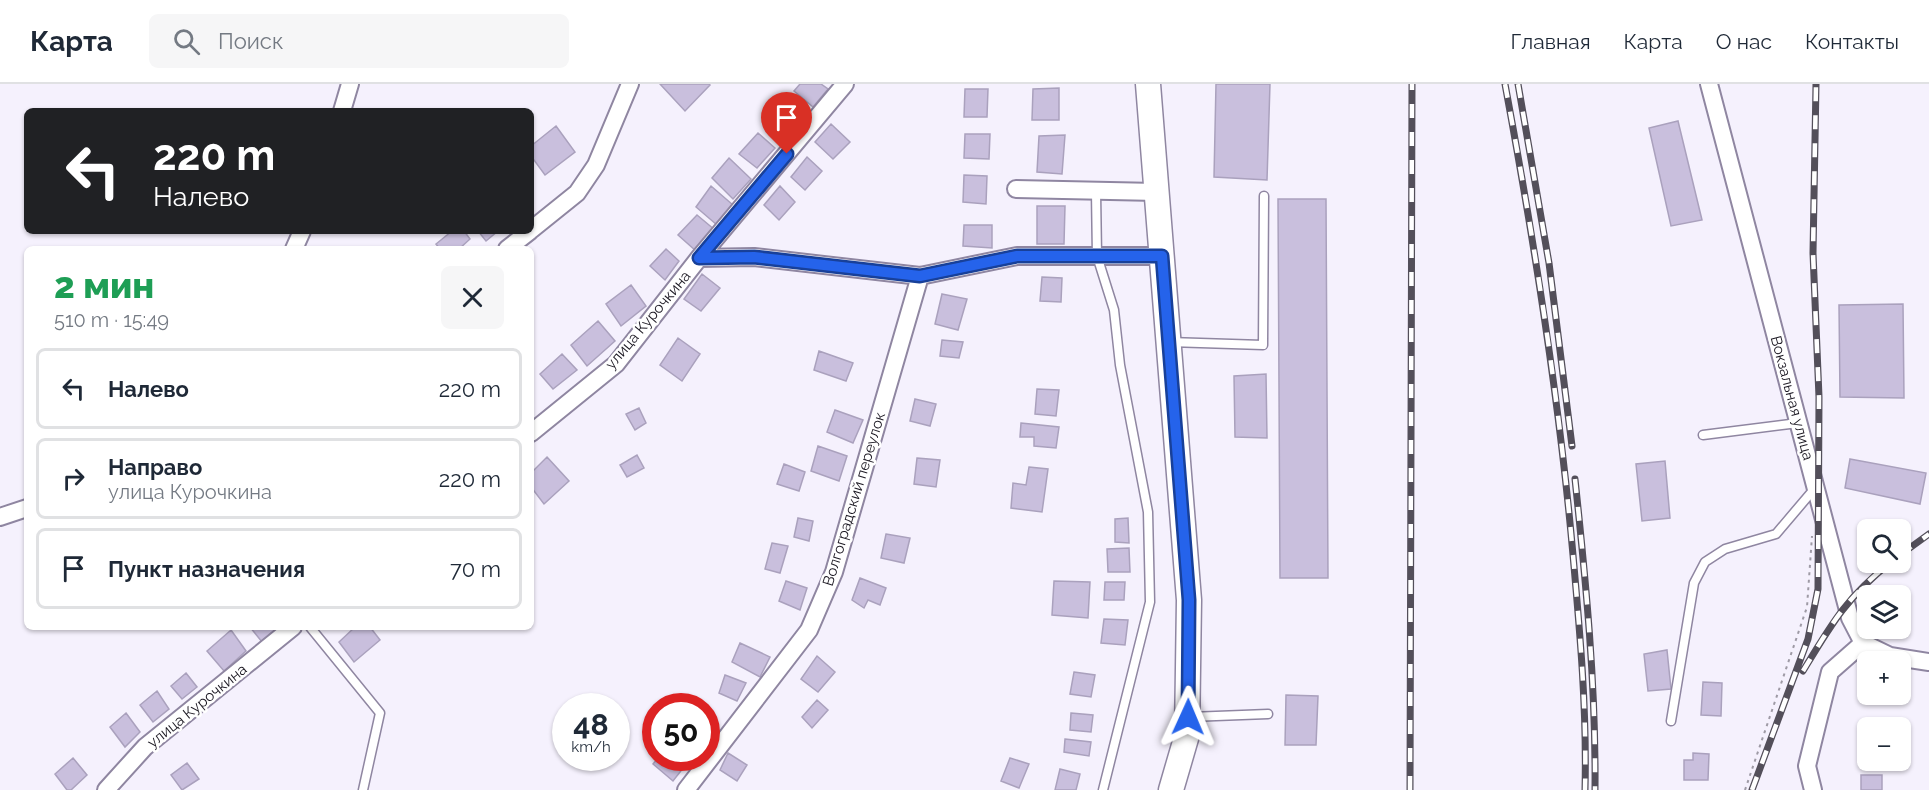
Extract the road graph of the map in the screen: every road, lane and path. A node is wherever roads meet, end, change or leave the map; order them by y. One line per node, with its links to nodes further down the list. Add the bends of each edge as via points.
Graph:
1 (350, 84): 6 (street)
2 (630, 84): 11 (street, via 596,165 577,193)
3 (845, 84): 16 (street, улица Курочкина)
4 (1148, 84): 9 (main road)
5 (1709, 84): 19 (street, Вокзальная улица)
6 (343, 108)
7 (1016, 189): 8 (street)
8 (1096, 192): 9 (street); 14 (lane)
9 (1157, 192): 15 (main road)
10 (1264, 196): 18 (lane, via 1263,345)
11 (534, 227)
12 (525, 234): 13 (street)
13 (511, 246)
14 (1097, 256): 15 (street); 17 (street, via 1017,256); 36 (lane, via 1114,310 1120,365 1149,512 1150,602)
15 (1162, 256): 18 (main road)
16 (699, 258): 17 (street, via 754,257); 20 (street, улица Курочкина, via 616,364)
17 (920, 276): 35 (street, Волгоградский переулок, via 834,572 809,630)
18 (1169, 342): 31 (main road, via 1189,600)
19 (1798, 423): 21 (lane); 22 (street, Вокзальная улица)
20 (534, 431)
21 (1703, 435)
22 (1815, 488): 28 (street, Вокзальная улица, via 1850,618); 32 (lane, via 1776,534 1725,549 1705,562 1694,583)
23 (24, 509): 24 (street)
24 (0, 517)
25 (1812, 536): 38 (path, via 1807,607)
26 (289, 630): 33 (street, улица Курочкина, via 145,747)
27 (312, 630): 34 (lane, via 380,713)
28 (1863, 643): 29 (street, via 1890,656); 39 (street, via 1830,672 1807,766)
29 (1929, 662)
30 (1268, 714): 31 (lane)
31 (1188, 717): 37 (main road, via 1187,735)
32 (1671, 721)
33 (106, 790)
34 (363, 790)
35 (686, 790)
36 (1103, 790)
37 (1171, 790)
38 (1745, 790)
39 (1813, 790)

